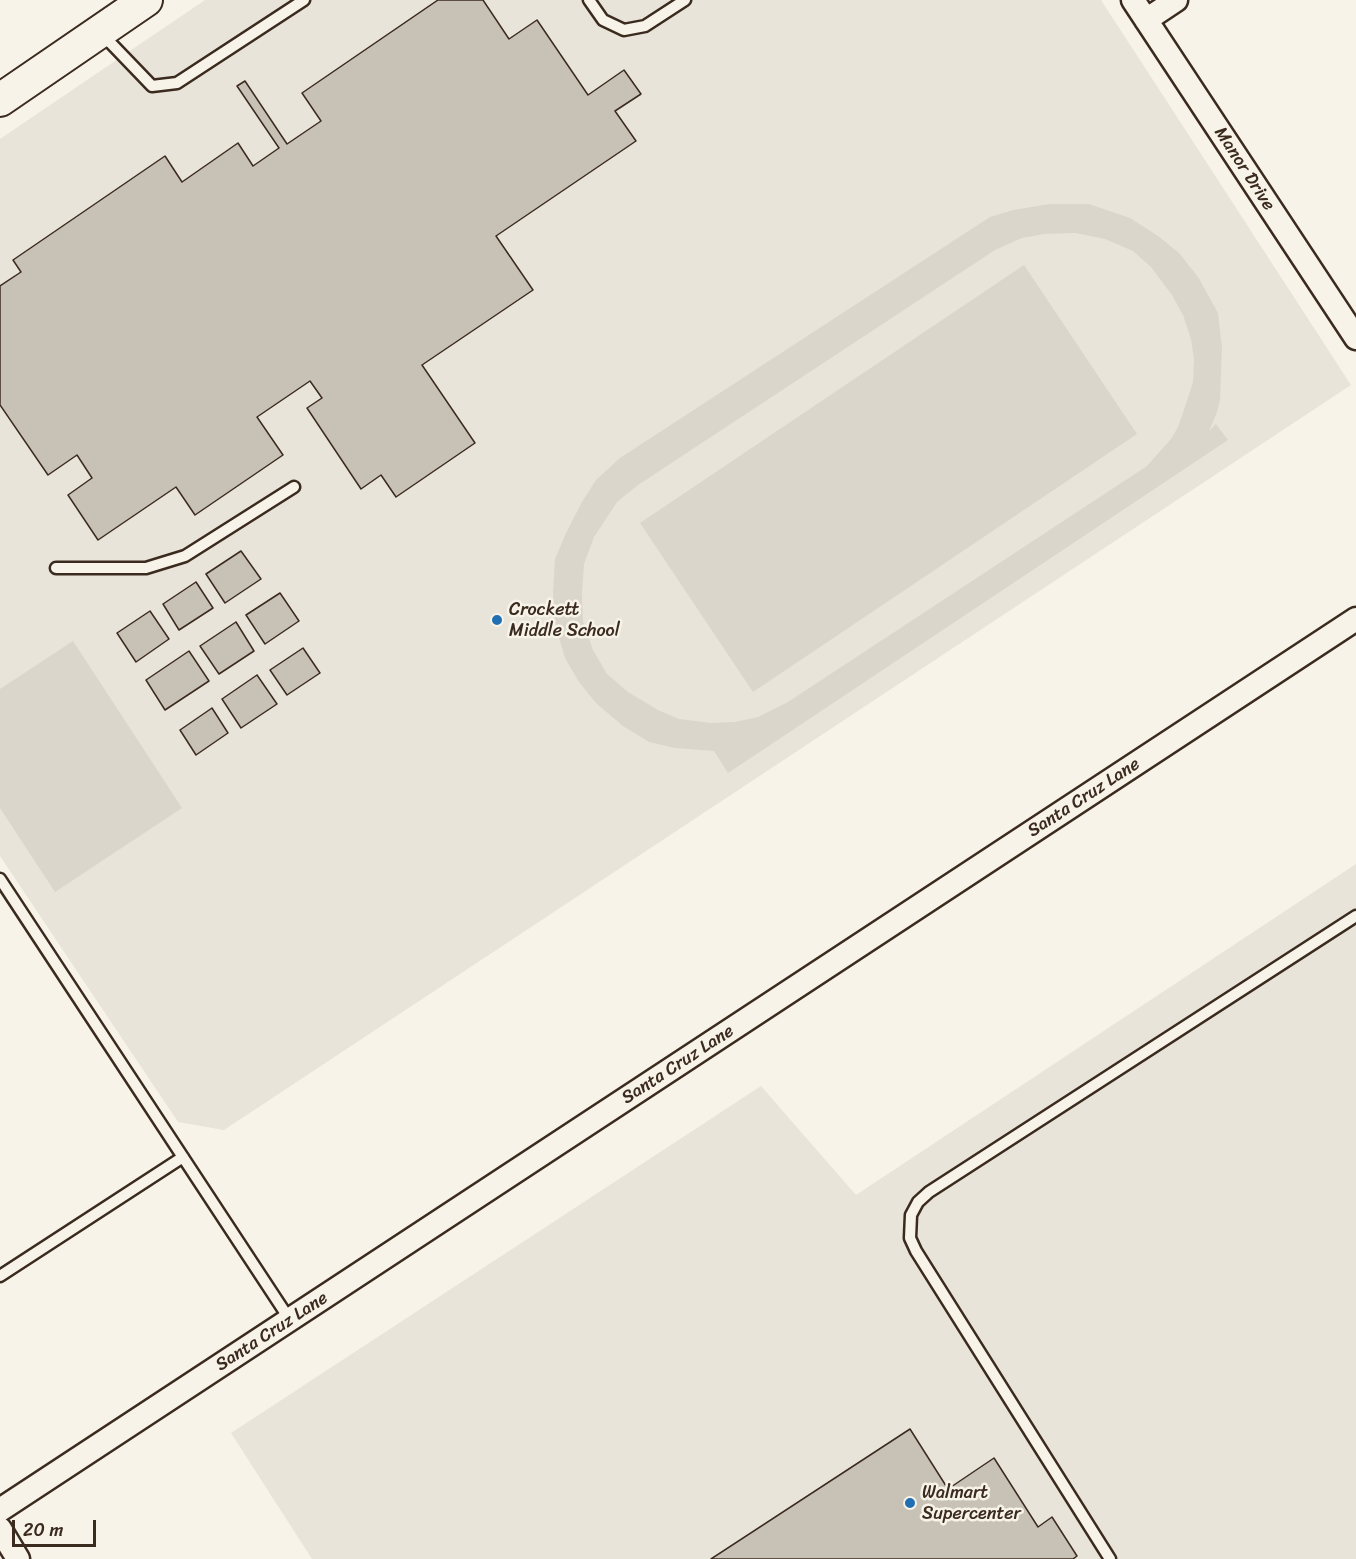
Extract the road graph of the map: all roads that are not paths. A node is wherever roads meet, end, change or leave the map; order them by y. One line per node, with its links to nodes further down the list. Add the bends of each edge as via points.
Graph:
1 (146, 0): 8 (street)
2 (304, 0): 8 (lane, via 177,83 152,86)
3 (589, 0): 4 (lane, via 603,20 624,30 645,26)
4 (685, 0)
5 (1133, 0): 7 (street, Manor Drive)
6 (1176, 0): 7 (street)
7 (1146, 20): 10 (street, Manor Drive)
8 (99, 32): 9 (street)
9 (0, 100)
10 (1356, 338)
11 (294, 487): 12 (lane, via 184,556 146,568)
12 (56, 568)
13 (1356, 619): 18 (street, Santa Cruz Lane)
14 (0, 879): 16 (lane)
15 (1356, 916): 22 (lane, via 929,1192 911,1215 910,1238 916,1251)
16 (183, 1156): 17 (lane); 18 (lane)
17 (0, 1276)
18 (290, 1320): 19 (street, Santa Cruz Lane)
19 (0, 1510)
20 (0, 1529): 21 (street)
21 (18, 1559)
22 (1110, 1559)

